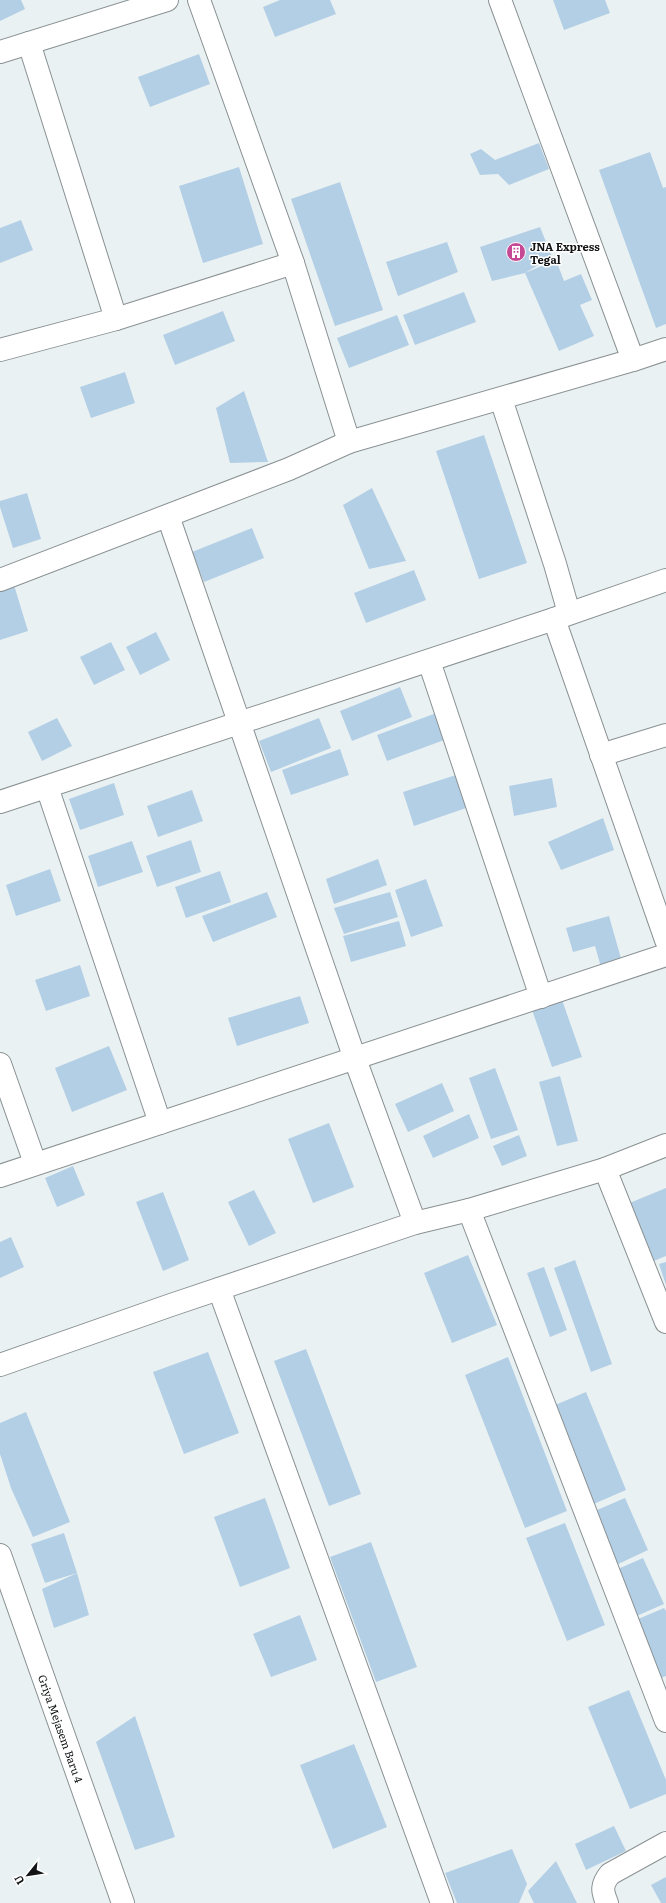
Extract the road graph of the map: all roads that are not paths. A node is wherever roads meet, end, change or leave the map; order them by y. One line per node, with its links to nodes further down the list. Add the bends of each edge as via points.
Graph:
1 (167, 0): 4 (street)
2 (199, 0): 6 (street)
3 (500, 0): 10 (street)
4 (29, 43): 5 (street); 7 (street)
5 (0, 52)
6 (293, 262): 7 (street); 12 (street)
7 (116, 319): 9 (street)
8 (666, 349): 10 (street)
9 (0, 350)
10 (633, 360): 11 (street)
11 (501, 399): 12 (street); 16 (street, via 555,564)
12 (349, 442): 13 (street, via 289,469)
13 (168, 516): 14 (street); 18 (street)
14 (0, 580)
15 (666, 580): 16 (street)
16 (562, 616): 17 (street); 20 (street)
17 (428, 661): 18 (street); 25 (street)
18 (238, 724): 21 (street); 26 (street)
19 (666, 735): 20 (street)
20 (601, 755): 23 (street)
21 (48, 787): 22 (street); 28 (street)
22 (0, 802)
23 (666, 940)
24 (666, 955): 25 (street)
25 (541, 997): 26 (street)
26 (355, 1059): 28 (street); 34 (street)
27 (0, 1064): 30 (street)
28 (160, 1123): 30 (street)
29 (666, 1145): 31 (street)
30 (35, 1163): 32 (street)
31 (605, 1169): 33 (street); 36 (street)
32 (0, 1176)
33 (469, 1210): 34 (street); 39 (street)
34 (415, 1223): 35 (street)
35 (219, 1289): 37 (street); 42 (street)
36 (666, 1322)
37 (0, 1365)
38 (0, 1555): 41 (street, Griya Mejasem Baru 4)
39 (666, 1722)
40 (666, 1843): 43 (street, via 610,1874 602,1888)
41 (123, 1903)
42 (442, 1903)
43 (607, 1903)

